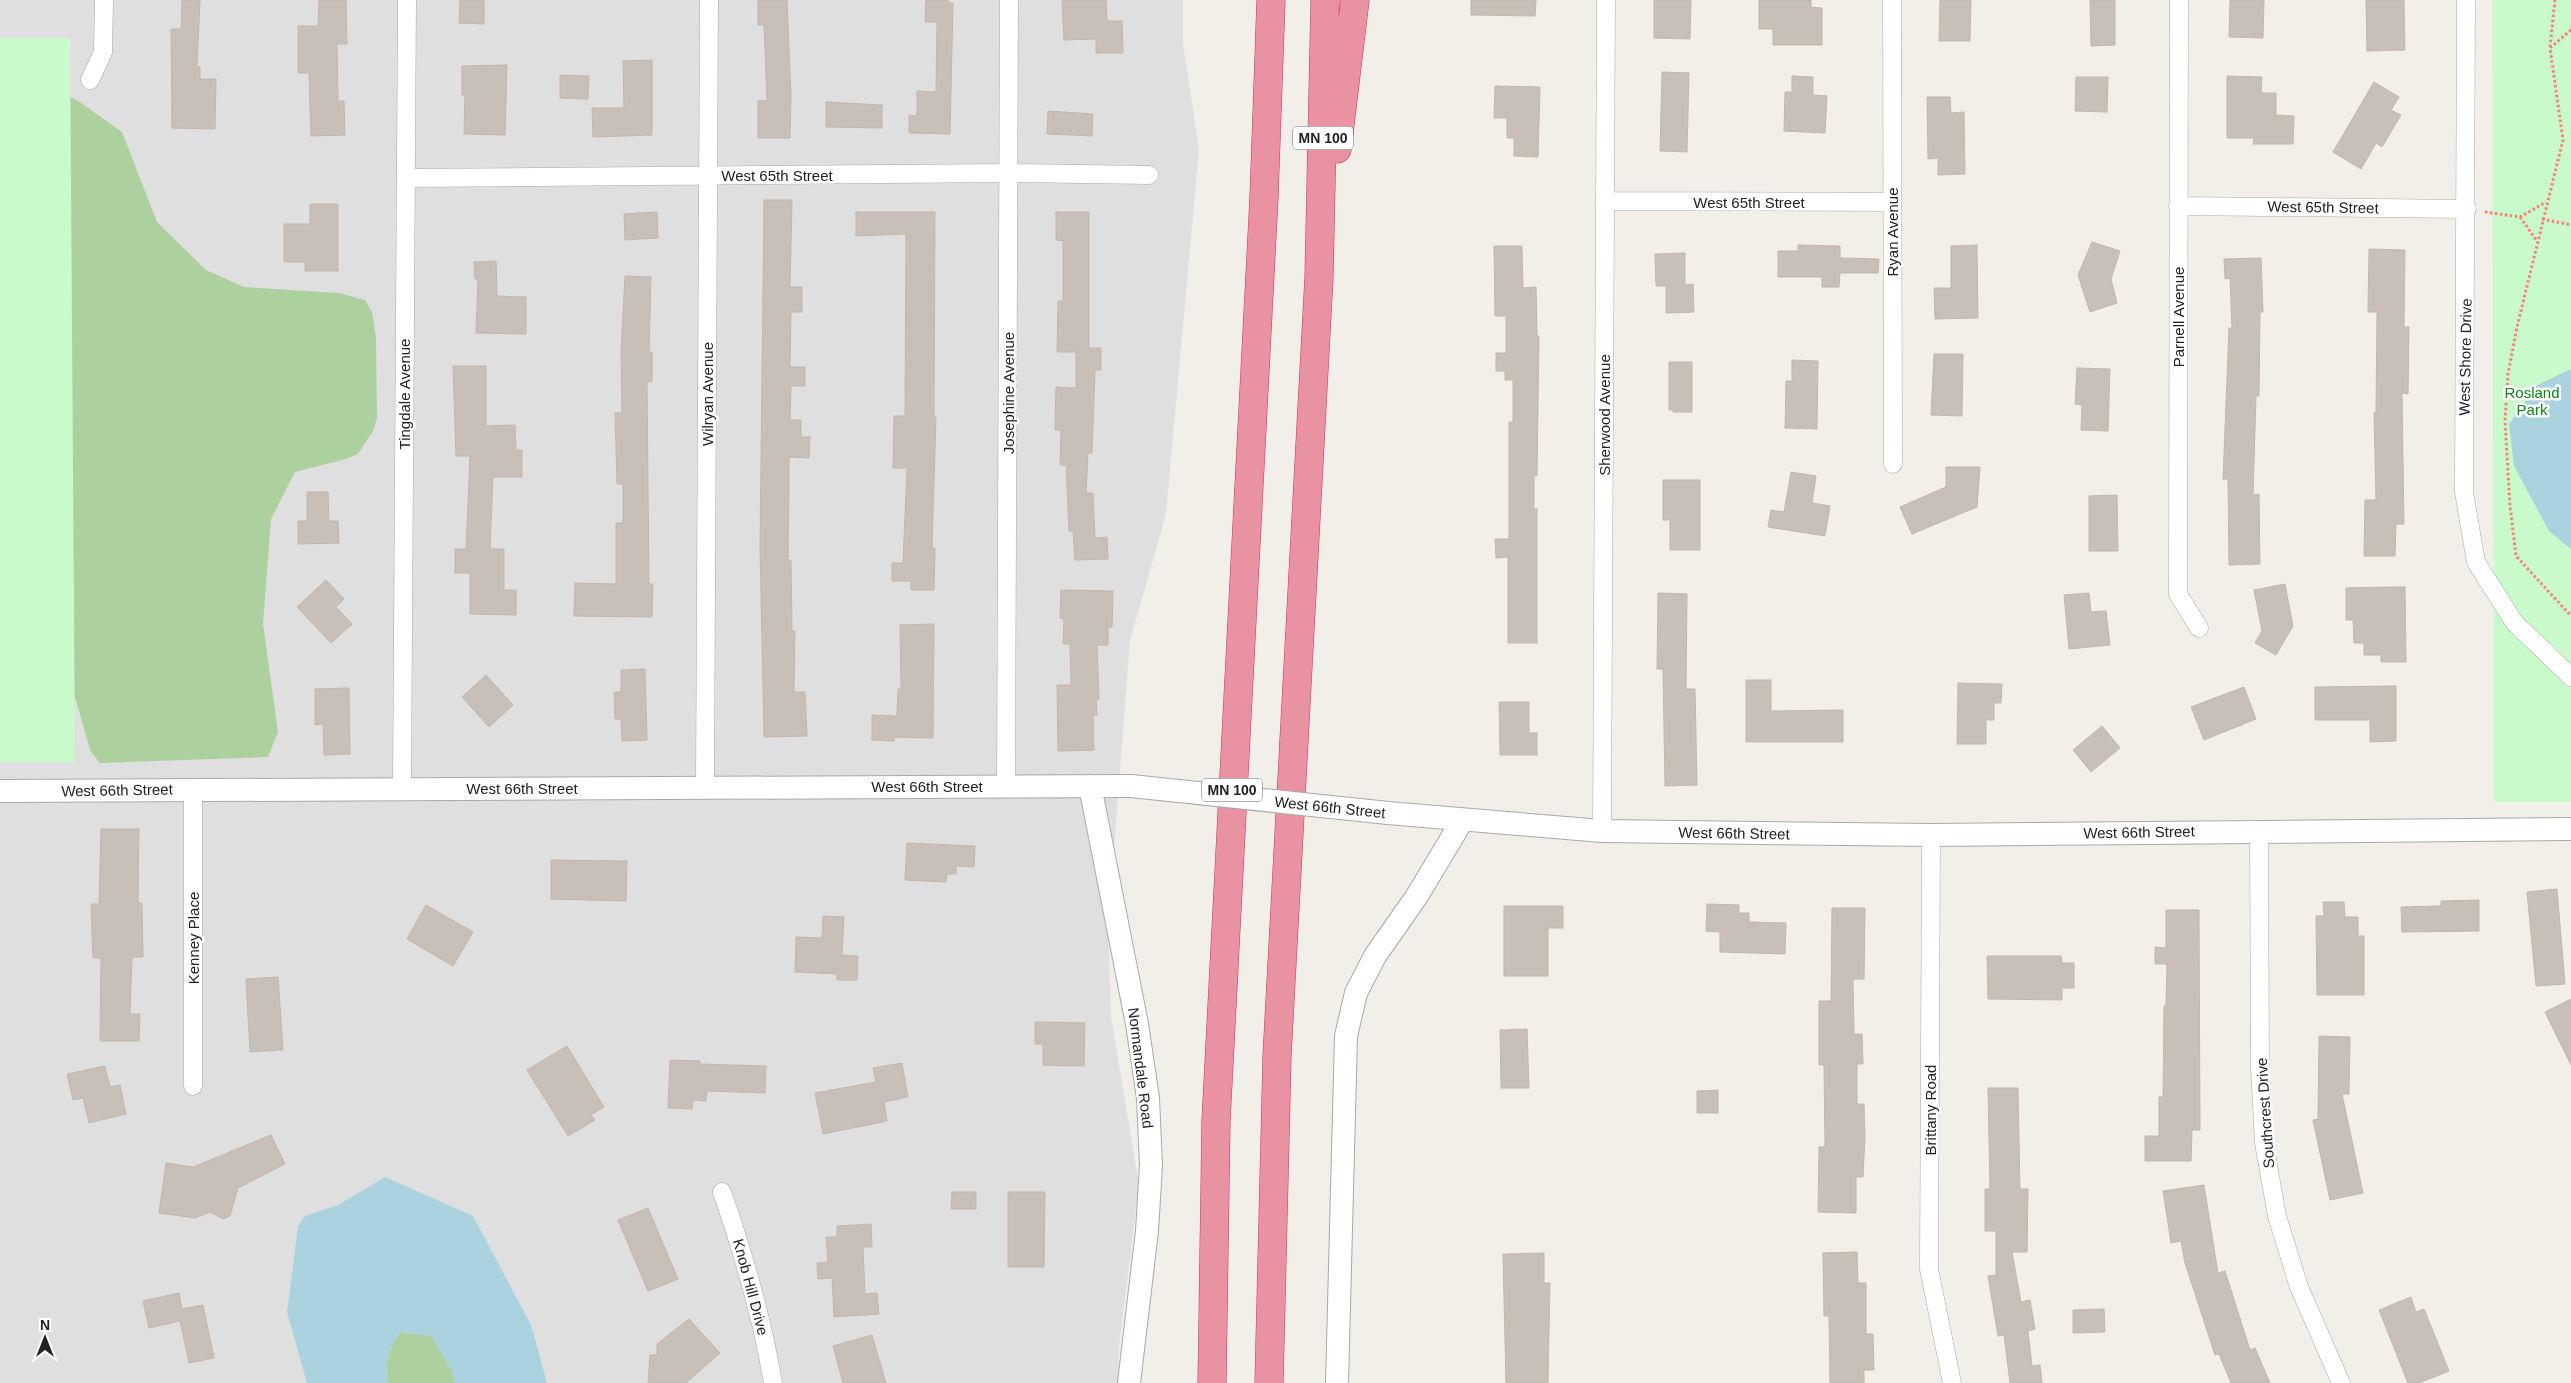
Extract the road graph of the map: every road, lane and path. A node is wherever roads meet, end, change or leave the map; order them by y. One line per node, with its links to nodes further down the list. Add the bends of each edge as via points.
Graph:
1 (104, 0): 15 (street, via 103,52)
2 (407, 0): 19 (street, Tingdale Avenue)
3 (708, 0): 18 (street, Wilryan Avenue)
4 (1009, 0): 16 (street, Josephine Avenue)
5 (1271, 0): 49 (highway, MN 100, via 1264,197 1216,1122)
6 (1325, 0): 29 (highway, MN 100)
7 (1355, 0): 29 (highway)
8 (1606, 0): 20 (street, Sherwood Avenue)
9 (1892, 0): 21 (street, Ryan Avenue)
10 (2179, 0): 23 (street, Parnell Avenue)
11 (2466, 0): 24 (street, West Shore Drive)
12 (2555, 0): 14 (path)
13 (2571, 30): 14 (path)
14 (2550, 48): 22 (path, via 2563,140)
15 (90, 80)
16 (1008, 173): 17 (street, West 65th Street); 18 (street, West 65th Street); 34 (street, Josephine Avenue)
17 (1149, 175)
18 (708, 176): 19 (street, West 65th Street); 36 (street, Wilryan Avenue)
19 (406, 178): 37 (street, Tingdale Avenue)
20 (1605, 201): 21 (street, West 65th Street); 42 (street, Sherwood Avenue)
21 (1892, 202): 30 (street, Ryan Avenue)
22 (2547, 202): 25 (path); 26 (path)
23 (2178, 206): 24 (street, West 65th Street); 32 (street, Parnell Avenue, via 2178,594)
24 (2467, 209): 25 (path); 33 (street, West Shore Drive, via 2464,492 2476,562 2514,622)
25 (2520, 217): 28 (path)
26 (2542, 219): 27 (path); 28 (path)
27 (2571, 225)
28 (2537, 242): 31 (path, via 2508,374 2505,421 2512,530 2516,556)
29 (1319, 277): 50 (highway, MN 100, via 1278,1046)
30 (1893, 464)
31 (2571, 616)
32 (2199, 628)
33 (2571, 677)
34 (1006, 786): 35 (street, West 66th Street); 36 (street, West 66th Street)
35 (1090, 786): 40 (street, West 66th Street, bridge, via 1131,786); 48 (street, Normandale Road, via 1137,1024 1148,1098 1150,1165 1147,1230)
36 (705, 787): 37 (street, West 66th Street)
37 (402, 788): 38 (street, West 66th Street)
38 (193, 790): 39 (street, West 66th Street); 45 (street, Kenney Place)
39 (0, 792)
40 (1462, 821): 42 (street, West 66th Street); 51 (street, via 1417,896 1375,956 1356,992 1346,1036)
41 (2571, 829): 43 (street, West 66th Street)
42 (1602, 831): 44 (street, West 66th Street)
43 (2259, 831): 44 (street, West 66th Street); 53 (street, Southcrest Drive, via 2260,1068 2264,1143 2277,1216 2296,1278)
44 (1931, 835): 52 (street, Brittany Road, via 1929,1269)
45 (193, 1086)
46 (722, 1192): 47 (street, Knob Hill Drive, via 746,1259)
47 (773, 1383)
48 (1129, 1383)
49 (1212, 1383)
50 (1269, 1383)
51 (1337, 1383)
52 (1952, 1383)
53 (2341, 1383)

